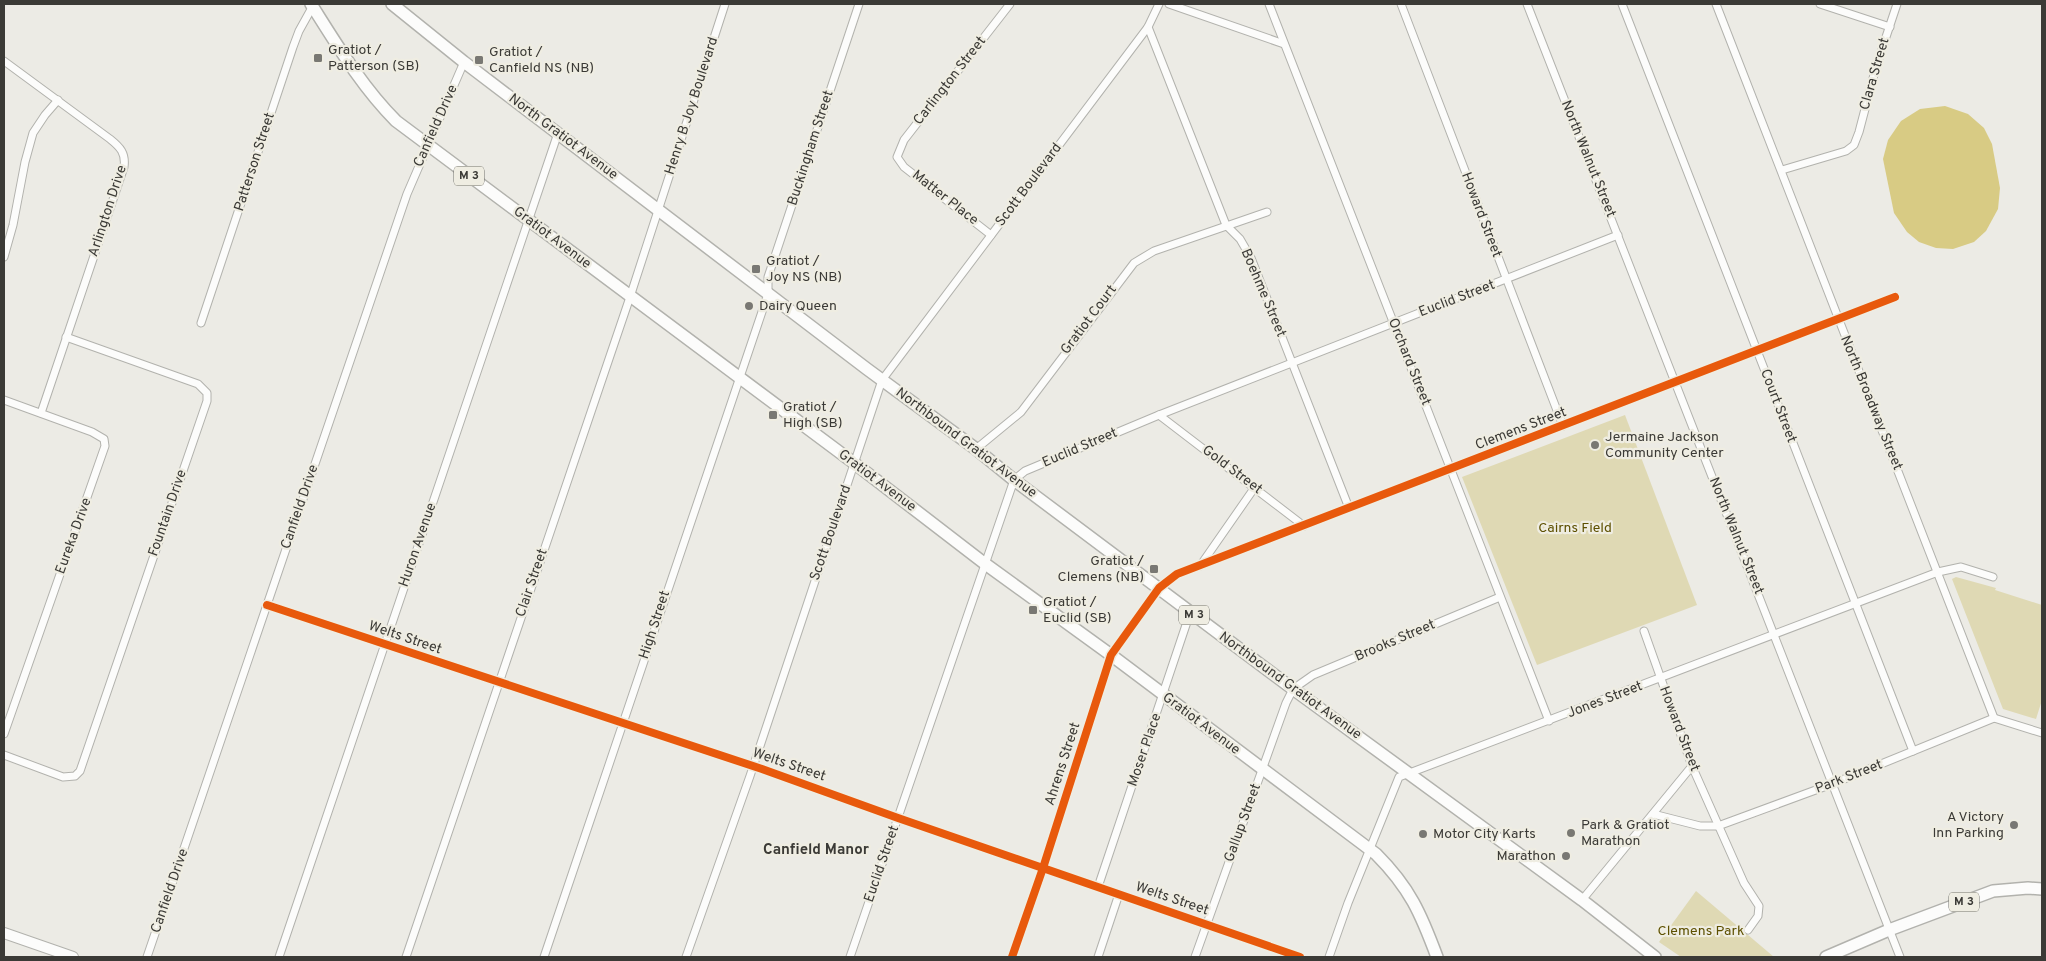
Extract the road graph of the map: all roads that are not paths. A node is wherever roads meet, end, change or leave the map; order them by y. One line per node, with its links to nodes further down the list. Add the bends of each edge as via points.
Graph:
1 (313, 4): 22 (main road, Gratiot Avenue / M 3, via 345,59 381,106); 38 (street, Patterson Street, via 298,31)
2 (392, 4): 19 (main road, North Gratiot Avenue / M 3)
3 (725, 4): 25 (street, Henry B Joy Boulevard)
4 (859, 4): 34 (street, Buckingham Street, via 768,277)
5 (1010, 4): 23 (street, Carlington Street, via 904,140 897,157)
6 (1159, 4): 15 (street, Scott Boulevard)
7 (1169, 4): 17 (street)
8 (1269, 4): 17 (street, Orchard Street)
9 (1400, 4): 33 (street, Howard Street)
10 (1527, 4): 30 (street, North Walnut Street)
11 (1622, 4): 41 (street, Court Street)
12 (1716, 4): 24 (street, North Broadway Street)
13 (1820, 4): 16 (street)
14 (1897, 4): 16 (street, Clara Street)
15 (1148, 26): 28 (street, Boehme Street); 29 (street, Scott Boulevard)
16 (1890, 27): 24 (street, Clara Street, via 1854,145 1846,151)
17 (1284, 44): 39 (street, Orchard Street)
18 (4, 61): 20 (street, Arlington Drive)
19 (464, 62): 21 (main road, North Gratiot Avenue / M 3); 22 (street, Canfield Drive)
20 (58, 100): 31 (street, via 36,127 30,142); 40 (street, Arlington Drive, via 116,144 125,158)
21 (558, 133): 25 (main road, North Gratiot Avenue / M 3); 27 (street, Huron Avenue)
22 (428, 145): 27 (main road, Gratiot Avenue / M 3); 64 (street, Canfield Drive, via 407,194)
23 (899, 161): 29 (street, Matter Place)
24 (1782, 170): 37 (street, North Broadway Street)
25 (658, 209): 32 (main road, North Gratiot Avenue / M 3); 36 (street, Clair Street)
26 (1267, 212): 28 (street, Gratiot Court)
27 (528, 220): 36 (main road, Gratiot Avenue / M 3); 68 (street, Huron Avenue)
28 (1226, 225): 42 (street, Boehme Street, via 1240,239 1251,258); 50 (street, Gratiot Court, via 1154,251 1134,263 1021,412)
29 (991, 235): 44 (street, Scott Boulevard)
30 (1618, 235): 33 (street, Euclid Street); 45 (street, North Walnut Street)
31 (4, 258)
32 (735, 268): 34 (main road, Northbound Gratiot Avenue / M 3)
33 (1506, 280): 39 (street, Euclid Street); 49 (street, Howard Street)
34 (768, 294): 43 (street, High Street); 44 (main road, Northbound Gratiot Avenue / M 3)
35 (1895, 296): 37 (street, Clemens Street)
36 (630, 297): 43 (main road, Gratiot Avenue / M 3); 71 (street, Clair Street)
37 (1838, 318): 41 (street, Clemens Street); 59 (street, North Broadway Street)
38 (201, 323)
39 (1393, 323): 42 (street, Euclid Street); 52 (street, Orchard Street)
40 (66, 337): 47 (street, Arlington Drive); 80 (street, Fountain Drive, via 192,382 203,387 208,396 82,766 75,776 63,777)
41 (1756, 351): 45 (street, Clemens Street); 63 (street, Court Street)
42 (1292, 364): 48 (street, Euclid Street); 55 (street, Boehme Street)
43 (740, 378): 51 (main road, Gratiot Avenue / M 3); 76 (street, High Street)
44 (882, 380): 50 (main road, Northbound Gratiot Avenue / M 3); 51 (street, Scott Boulevard)
45 (1675, 382): 49 (street, Clemens Street); 67 (street, North Walnut Street)
46 (4, 400): 47 (street, Eureka Drive)
47 (40, 413): 78 (street, Eureka Drive, via 97,434 104,439 105,446)
48 (1159, 415): 53 (street, Euclid Street, via 1025,472); 54 (street, Gold Street)
49 (1563, 426): 52 (street, Clemens Street)
50 (976, 449): 53 (main road, Northbound Gratiot Avenue / M 3)
51 (854, 463): 57 (main road, Gratiot Avenue / M 3); 81 (street, Scott Boulevard)
52 (1451, 470): 55 (street, Clemens Street); 62 (street, Orchard Street)
53 (1014, 480): 57 (street, Euclid Street); 61 (main road, Northbound Gratiot Avenue / M 3)
54 (1255, 487): 56 (street, Gold Street); 58 (street)
55 (1348, 508): 56 (street, Clemens Street)
56 (1304, 526): 58 (street, Clemens Street)
57 (984, 563): 69 (main road, Gratiot Avenue / M 3); 87 (street, Euclid Street)
58 (1200, 567): 61 (street, Clemens Street, via 1177,574)
59 (1938, 572): 60 (street, Jones Street, via 1961,567); 63 (street, Jones Street); 74 (street, North Broadway Street)
60 (1993, 577)
61 (1159, 588): 65 (main road, Northbound Gratiot Avenue / M 3); 69 (street, Ahrens Street)
62 (1500, 597): 72 (street, Brooks Street, via 1313,675); 75 (street, Orchard Street)
63 (1855, 603): 67 (street, Jones Street); 79 (street, Court Street)
64 (267, 605): 68 (street, Welts Street); 100 (street, Canfield Drive)
65 (1190, 612): 72 (main road, Northbound Gratiot Avenue / M 3); 73 (street, Moser Place)
66 (1644, 630): 70 (street, Howard Street)
67 (1775, 635): 70 (street, Jones Street); 85 (street, North Walnut Street)
68 (384, 645): 71 (street, Welts Street); 101 (street, Huron Avenue)
69 (1111, 655): 73 (main road, Gratiot Avenue / M 3); 90 (street, Ahrens Street)
70 (1660, 679): 75 (street, Jones Street); 82 (street, Howard Street)
71 (498, 683): 76 (street, Welts Street); 102 (street, Clair Street)
72 (1293, 689): 83 (street, Gallup Street); 84 (main road, Northbound Gratiot Avenue / M 3)
73 (1163, 696): 83 (main road, Gratiot Avenue / M 3); 91 (street, Moser Place)
74 (1994, 718): 77 (street); 79 (street, Park Street)
75 (1549, 721): 84 (street, Jones Street)
76 (623, 724): 81 (street, Welts Street); 103 (street, High Street)
77 (2042, 733)
78 (4, 734)
79 (1913, 751): 85 (street, Park Street)
80 (4, 755)
81 (753, 766): 87 (street, Welts Street); 104 (street, Scott Boulevard)
82 (1692, 766): 86 (street); 88 (street, Howard Street)
83 (1262, 769): 89 (main road, Gratiot Avenue / M 3); 95 (street, Gallup Street)
84 (1409, 773): 89 (street, Jones Street, via 1399,777); 94 (main road, Northbound Gratiot Avenue / M 3)
85 (1832, 784): 88 (street, Park Street); 97 (street, North Walnut Street)
86 (1653, 814): 88 (street, Park Street, via 1700,826); 94 (street)
87 (898, 818): 90 (street, Welts Street); 105 (street, Euclid Street)
88 (1718, 826): 96 (street, Howard Street, via 1744,883 1759,906 1758,916)
89 (1371, 850): 110 (street, Jones Street); 111 (main road, Gratiot Avenue / M 3, via 1392,869 1411,896)
90 (1043, 868): 91 (street, Welts Street); 106 (street, Ahrens Street)
91 (1098, 887): 93 (street, Welts Street)
92 (2042, 889): 97 (main road, M 3, via 1993,891)
93 (1119, 894): 95 (street, Welts Street); 107 (street)
94 (1582, 900): 112 (main road, Northbound Gratiot Avenue / M 3)
95 (1206, 924): 108 (street, Gallup Street); 109 (street, Welts Street)
96 (1748, 930)
97 (1889, 930): 113 (main road, M 3); 114 (street, North Walnut Street)
98 (4, 933): 99 (main road)
99 (73, 957)
100 (148, 957)
101 (279, 957)
102 (406, 957)
103 (544, 957)
104 (686, 957)
105 (850, 957)
106 (1012, 957)
107 (1098, 957)
108 (1195, 957)
109 (1300, 957)
110 (1329, 957)
111 (1437, 957)
112 (1655, 957)
113 (1826, 957)
114 (1900, 957)

